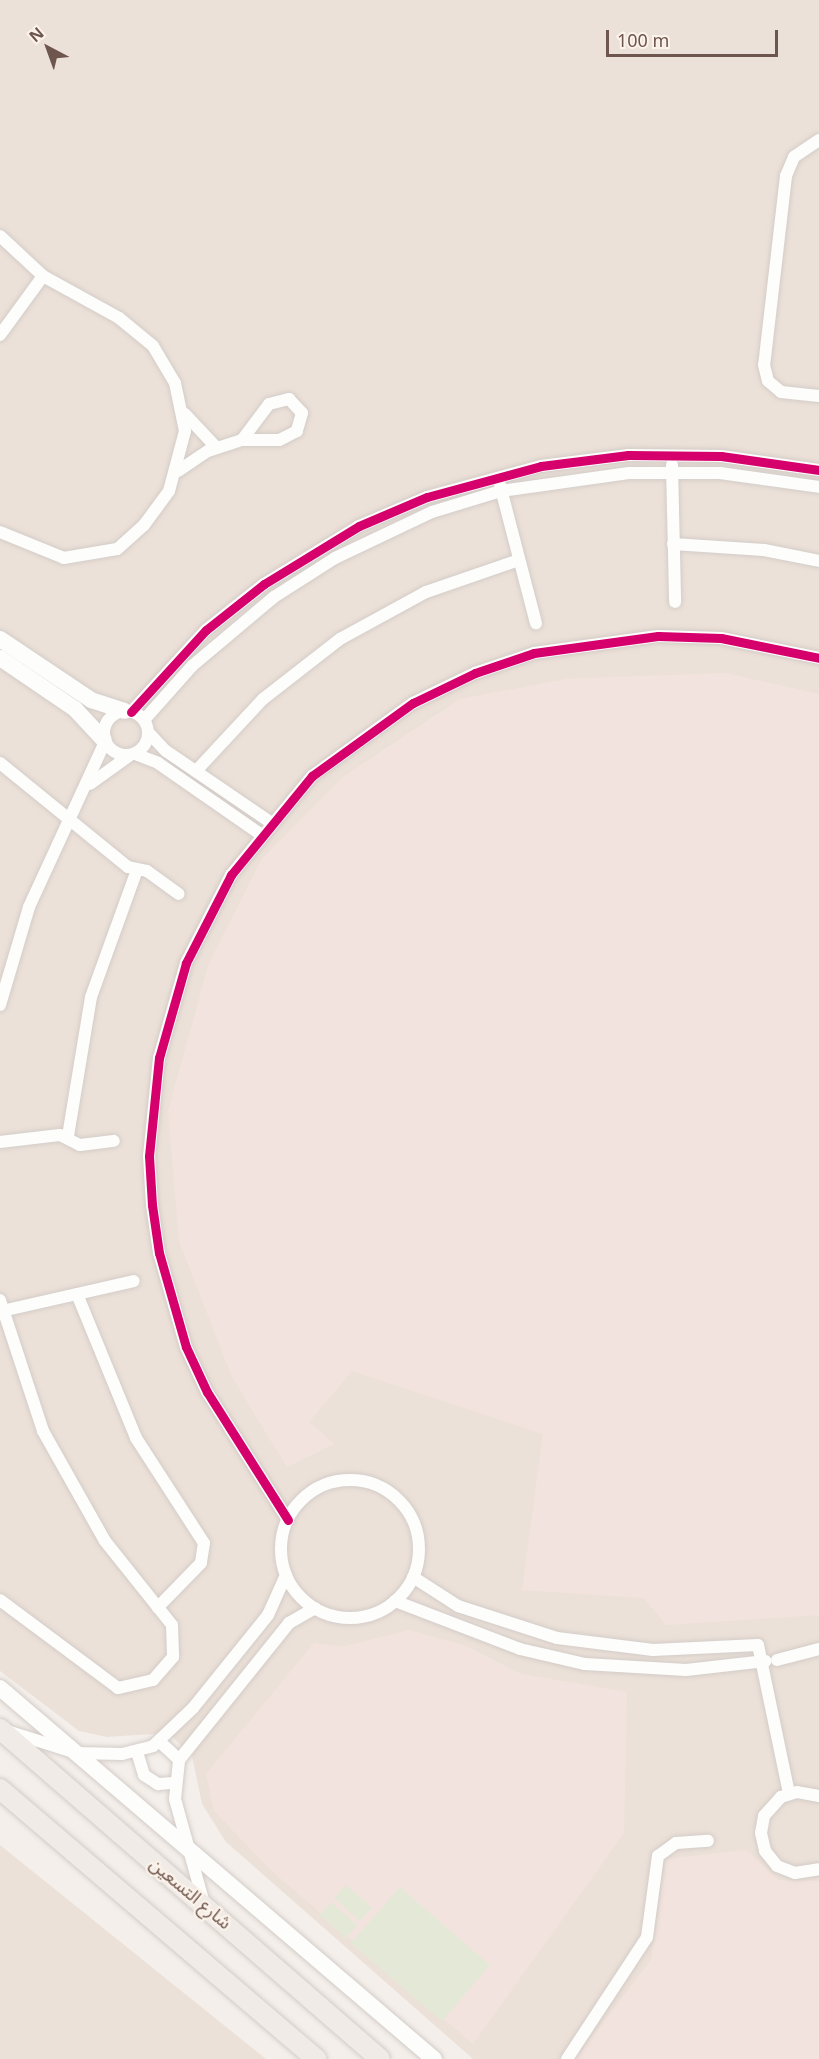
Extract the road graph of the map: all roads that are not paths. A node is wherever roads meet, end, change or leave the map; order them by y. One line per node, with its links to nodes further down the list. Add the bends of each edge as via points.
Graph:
1 (819, 140): 5 (street, via 794,157 786,176 764,365 768,381 781,392)
2 (0, 236): 3 (street)
3 (43, 276): 4 (street); 6 (street, via 145,338 166,363)
4 (0, 336)
5 (819, 396)
6 (183, 411): 8 (street); 11 (street)
7 (242, 440): 7 (street, via 292,436 302,426 300,407 289,399 275,400); 8 (street)
8 (216, 447): 11 (street)
9 (672, 455): 10 (street, via 745,458); 12 (street); 13 (street, via 584,459)
10 (819, 470)
11 (178, 471): 16 (street, via 144,525 100,555 64,558)
12 (672, 472): 14 (street, via 749,475); 15 (street); 17 (street)
13 (498, 475): 15 (street); 25 (street, via 392,511 295,563 206,630)
14 (819, 487)
15 (501, 491): 18 (street); 26 (street, via 399,526 304,576 218,642)
16 (0, 532)
17 (673, 544): 19 (street, via 764,550); 20 (street)
18 (519, 560): 21 (street); 30 (street, via 426,592 340,639 263,699)
19 (819, 561)
20 (675, 602)
21 (536, 623)
22 (0, 639): 25 (street, via 91,700)
23 (0, 658): 27 (street, via 75,709)
24 (819, 658): 33 (street, via 721,638 658,636 534,653 455,682 360,736 312,776)
25 (128, 711): 26 (street); 27 (street, via 107,721)
26 (146, 726): 28 (street); 30 (street)
27 (104, 741): 28 (street, via 116,754); 31 (street)
28 (133, 755): 31 (street); 34 (street, via 158,763)
29 (0, 763): 32 (street)
30 (196, 771): 33 (street)
31 (89, 785): 32 (street)
32 (70, 819): 35 (street); 37 (street, via 29,907)
33 (270, 822): 34 (street)
34 (260, 834): 45 (street, via 207,918 173,1000 159,1058 149,1155 159,1253 173,1310 207,1392)
35 (137, 870): 36 (street); 39 (street, via 91,997)
36 (179, 894)
37 (3, 976): 38 (street)
38 (0, 1005)
39 (68, 1136): 40 (street); 41 (street, via 80,1145)
40 (0, 1142)
41 (114, 1142)
42 (134, 1281): 43 (street)
43 (77, 1294): 44 (street); 52 (street, via 136,1438 204,1543 201,1563)
44 (1, 1306): 52 (street, via 27,1392 61,1468 105,1541)
45 (256, 1466): 46 (street); 47 (street)
46 (298, 1504): 47 (street); 49 (street, via 336,1481 366,1481 393,1494 416,1526 419,1543)
47 (288, 1520): 48 (street, via 281,1547)
48 (286, 1575): 53 (street); 57 (street, via 273,1608)
49 (413, 1577): 51 (street); 55 (street, via 459,1606 552,1637 653,1650 754,1643)
50 (0, 1600): 52 (street, via 106,1684 130,1689 153,1680 173,1657 175,1636)
51 (395, 1601): 53 (street, via 348,1618); 55 (street, via 499,1642 585,1664 686,1670)
52 (158, 1607)
53 (315, 1608): 58 (street, via 289,1623)
54 (819, 1649): 55 (street)
55 (771, 1661): 66 (street)
56 (0, 1688): 62 (street)
57 (194, 1708): 58 (street); 60 (street)
58 (208, 1720): 63 (street)
59 (0, 1729): 62 (street); 71 (main road, شارع التسعين)
60 (160, 1742): 61 (street); 63 (street)
61 (137, 1752): 62 (street); 64 (street, via 144,1775 158,1784)
62 (77, 1753): 69 (street)
63 (179, 1760): 64 (street)
64 (174, 1784): 69 (street)
65 (0, 1790): 72 (main road)
66 (789, 1794): 67 (street); 70 (street, via 764,1816 765,1851 786,1870)
67 (819, 1796)
68 (708, 1841): 75 (street, via 676,1843 658,1856 646,1937)
69 (191, 1846): 71 (street); 74 (street)
70 (819, 1869)
71 (202, 1900): 73 (main road, شارع التسعين)
72 (316, 2059)
73 (380, 2059)
74 (434, 2059)
75 (567, 2059)

